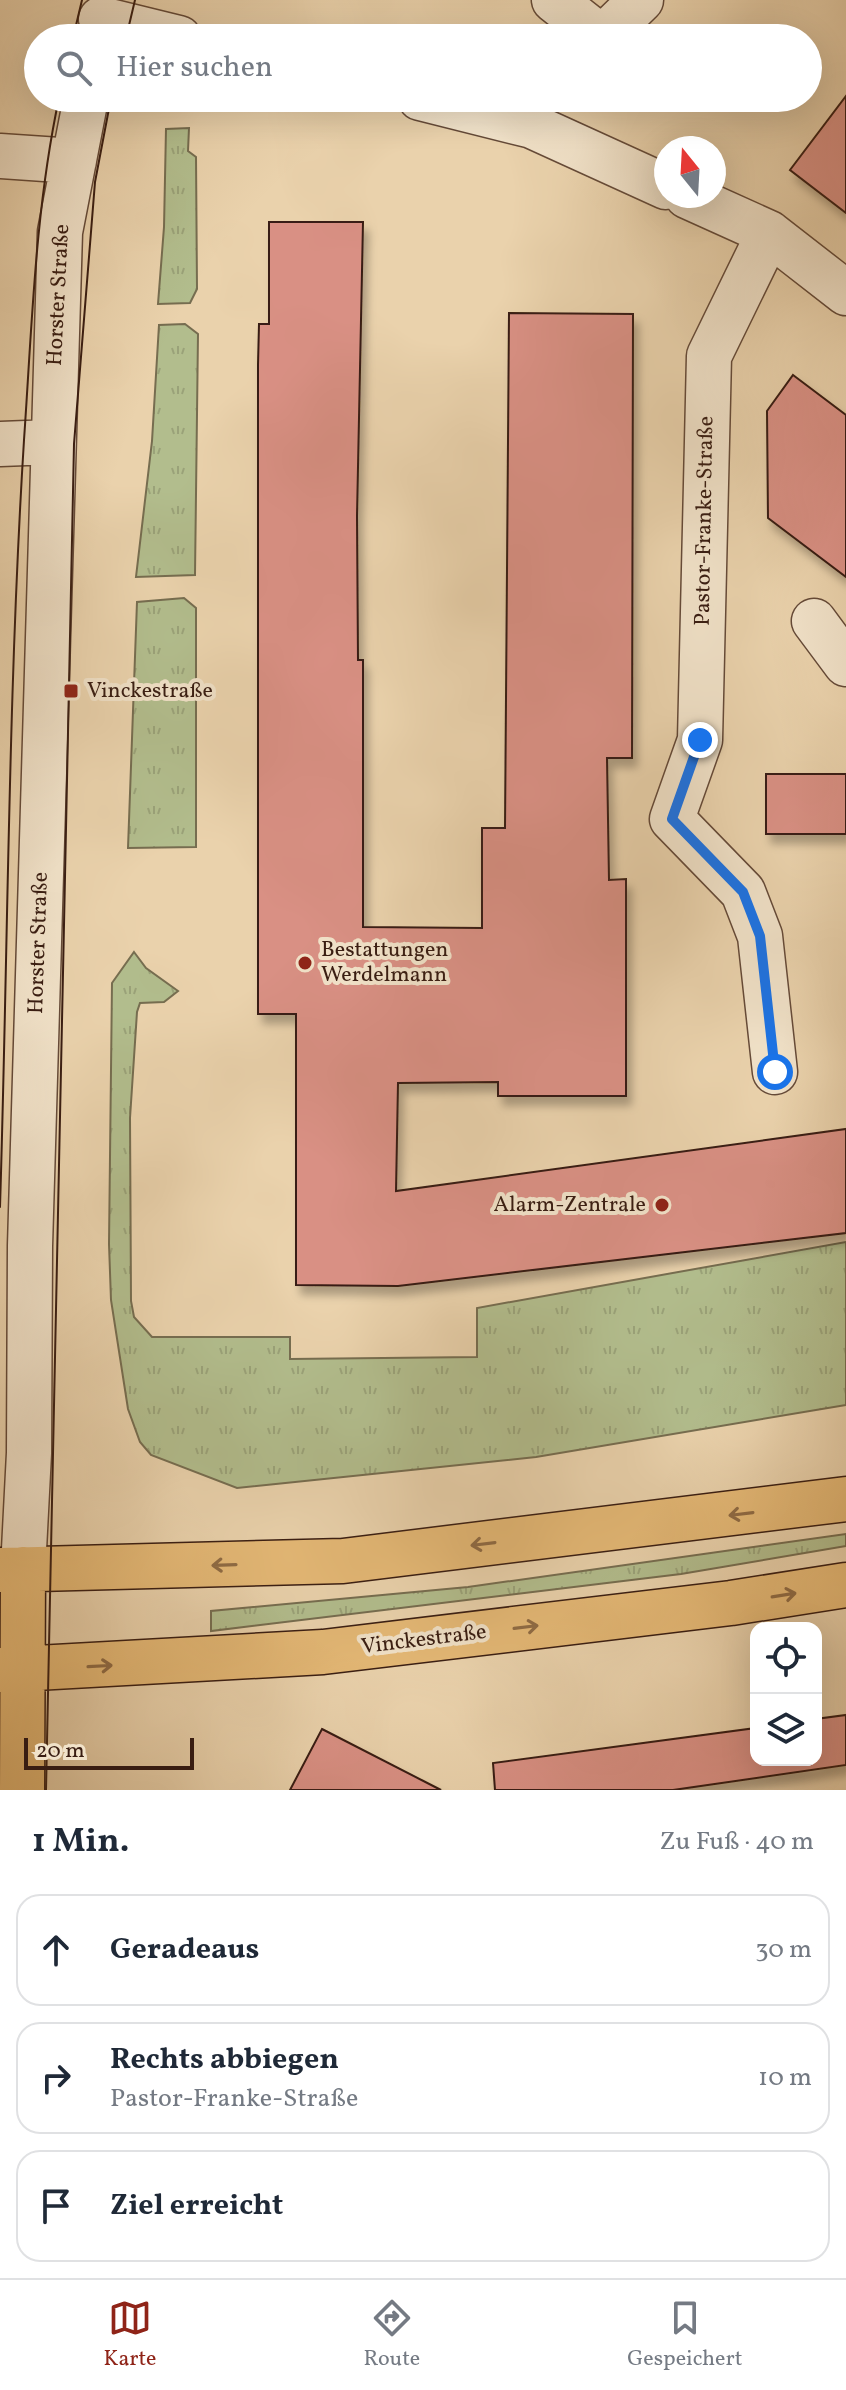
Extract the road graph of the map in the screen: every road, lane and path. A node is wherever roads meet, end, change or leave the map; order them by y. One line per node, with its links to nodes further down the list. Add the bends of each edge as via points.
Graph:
1 (554, 0): 5 (street)
2 (641, 0): 6 (street)
3 (102, 19): 4 (street)
4 (122, 24)
5 (584, 24)
6 (616, 24)
7 (83, 112): 10 (street, Horster Straße)
8 (540, 112): 11 (street)
9 (0, 156): 10 (street)
10 (74, 161): 15 (street, Horster Straße, via 60,232)
11 (654, 180)
12 (714, 208): 13 (street)
13 (769, 233): 14 (street); 19 (street, Pastor-Franke-Straße, via 709,356 700,740 672,819 743,892 760,936)
14 (846, 293)
15 (52, 442): 16 (street); 21 (street, Horster Straße, via 29,1453)
16 (0, 444)
17 (814, 621): 18 (street)
18 (846, 664)
19 (775, 1072)
20 (846, 1499): 21 (main road, one-way to 21, via 343,1561)
21 (12, 1569): 23 (main road, Horster Straße)
22 (846, 1585): 23 (main road, Vinckestraße, one-way to 22, via 323,1652)
23 (11, 1670): 24 (main road, Horster Straße)
24 (22, 1790)

